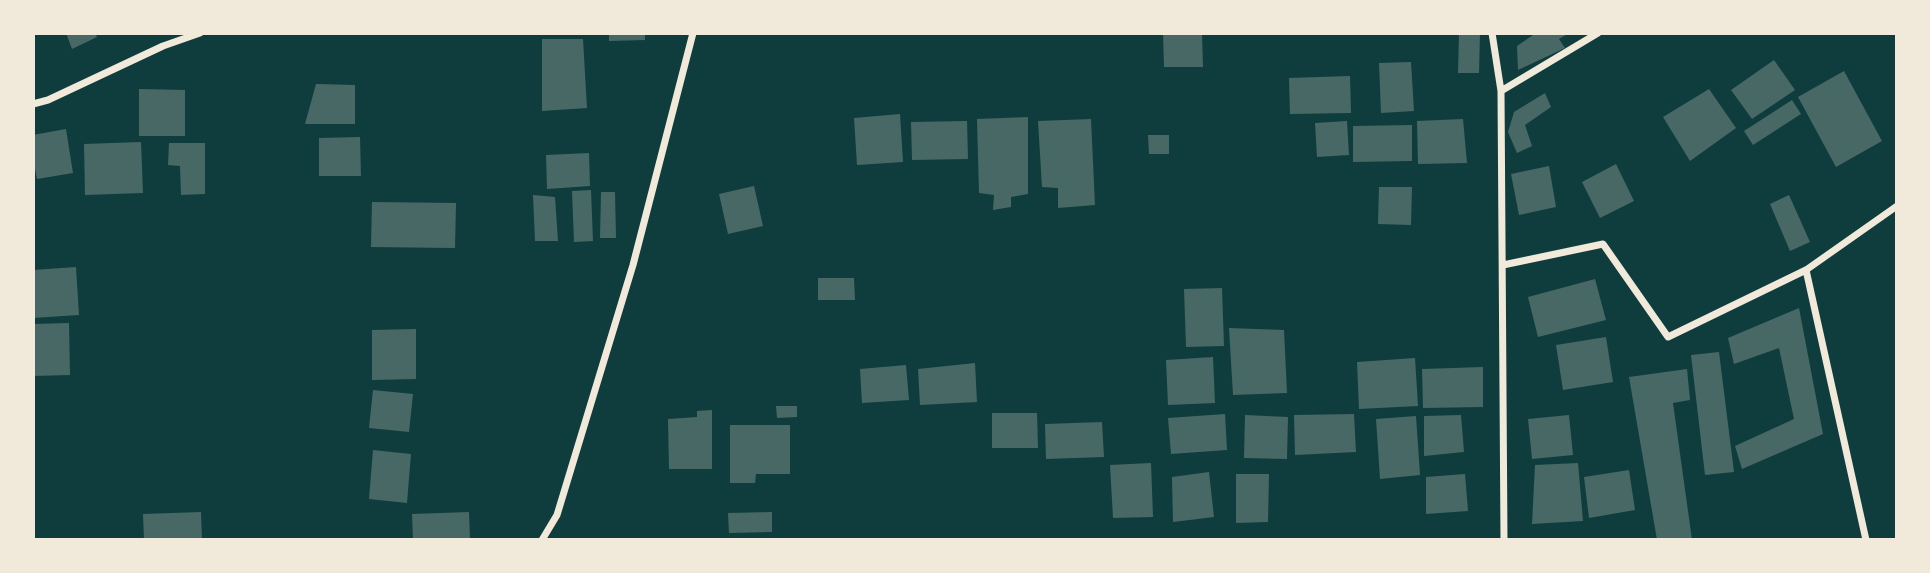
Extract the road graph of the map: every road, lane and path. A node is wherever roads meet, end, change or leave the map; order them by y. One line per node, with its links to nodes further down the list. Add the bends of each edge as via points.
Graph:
1 (200, 33): 6 (street)
2 (693, 33): 10 (street, via 633,265 557,515)
3 (1492, 33): 5 (street)
4 (1598, 33): 5 (street)
5 (1501, 90): 8 (street)
6 (33, 104)
7 (1897, 205): 9 (street)
8 (1503, 265): 9 (street, via 1603,244 1668,337); 11 (street)
9 (1806, 270): 12 (street)
10 (542, 540)
11 (1504, 540)
12 (1866, 540)

